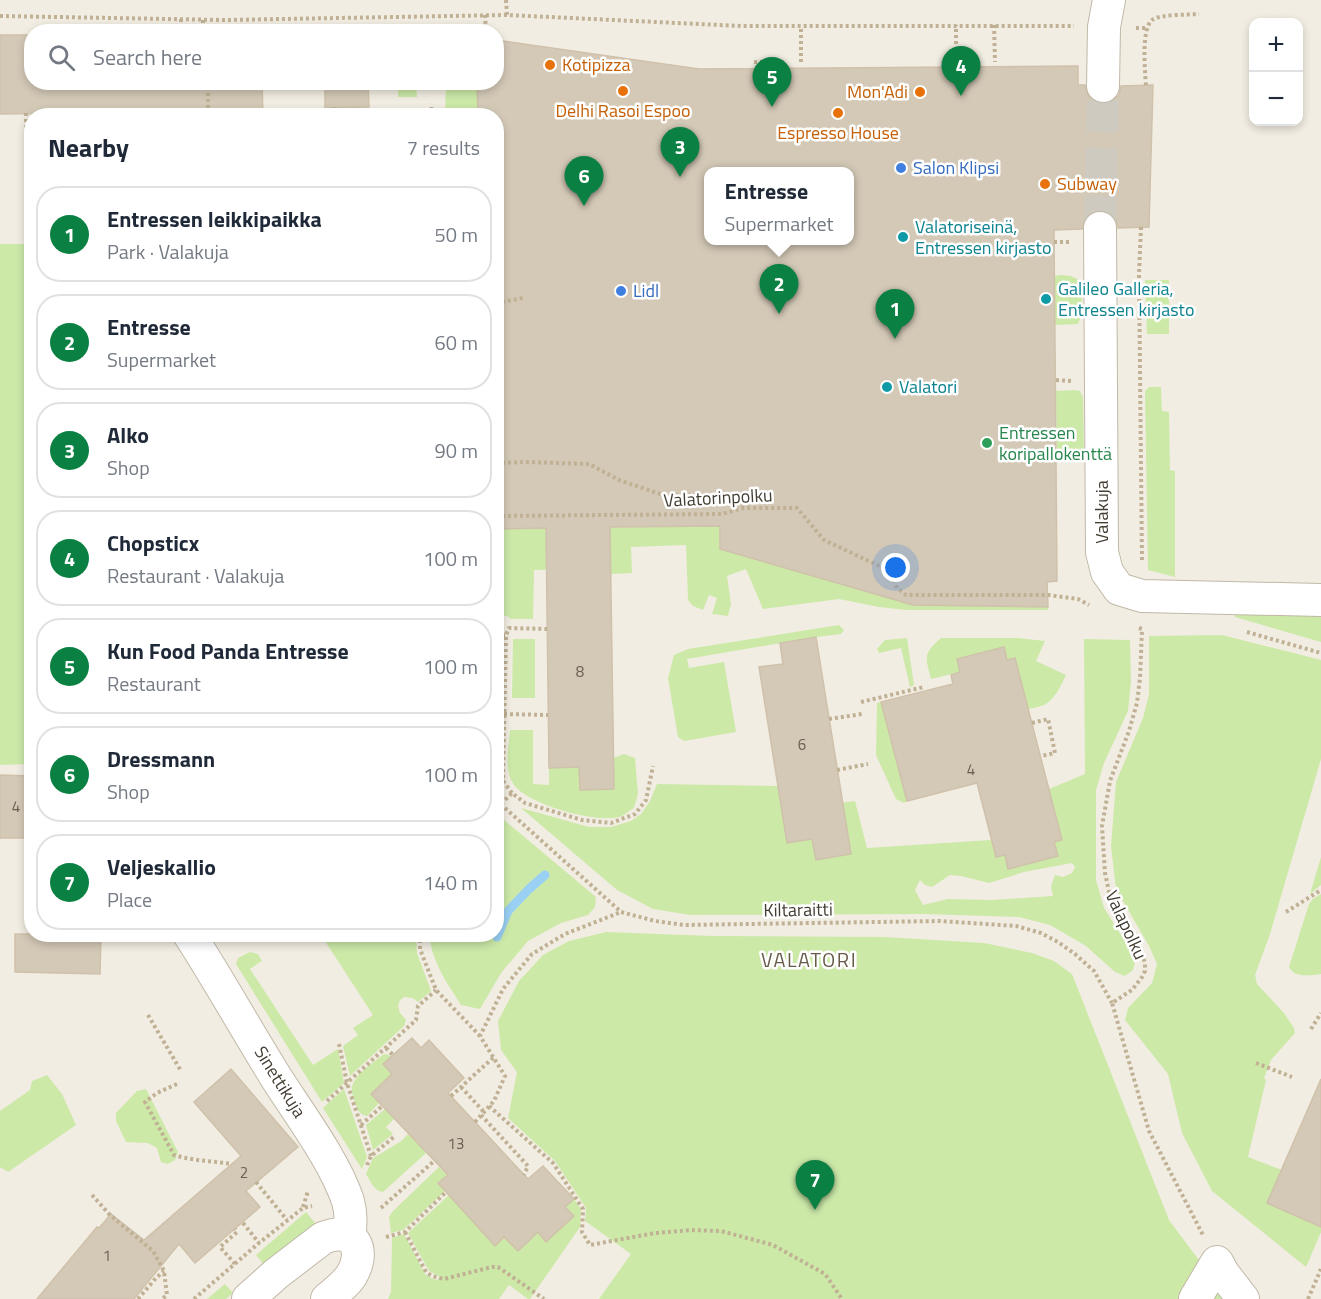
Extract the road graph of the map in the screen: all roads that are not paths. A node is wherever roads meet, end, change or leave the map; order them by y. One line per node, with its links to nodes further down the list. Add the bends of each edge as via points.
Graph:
1 (1106, 13): 2 (street)
2 (1102, 86)
3 (1100, 228): 4 (street, Valakuja, via 1102,552 1107,572 1119,589 1142,596)
4 (1321, 600)
5 (194, 942): 6 (street, Sinettikuja, via 330,1162 348,1203 350,1229)
6 (362, 1238): 7 (street, via 339,1234 323,1238); 8 (street, Sinettikuja, via 355,1242 358,1258 351,1275)
7 (248, 1299)
8 (327, 1299)
9 (1195, 1299): 10 (street, via 1217,1262)
10 (1244, 1299)

